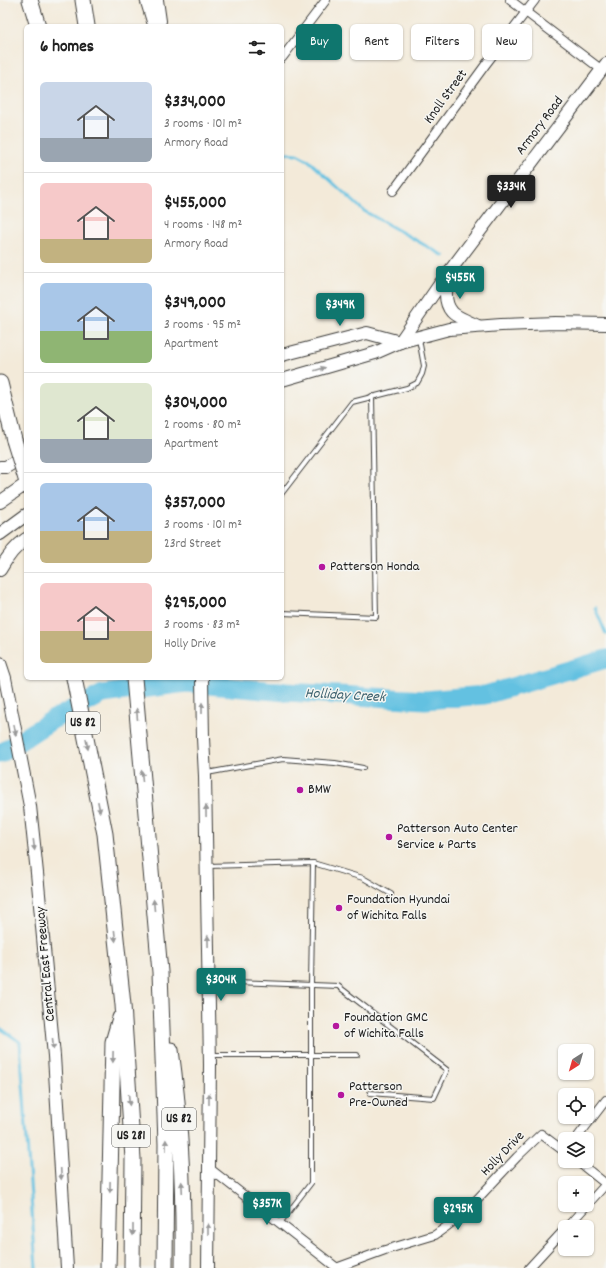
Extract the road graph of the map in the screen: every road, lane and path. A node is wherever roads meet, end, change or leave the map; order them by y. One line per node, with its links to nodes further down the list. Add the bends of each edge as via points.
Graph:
1 (30, 0): 9 (highway)
2 (83, 0): 10 (highway)
3 (148, 0): 11 (highway)
4 (157, 0): 12 (main road)
5 (326, 0): 13 (street)
6 (510, 0): 8 (street)
7 (535, 0): 8 (street, Knoll Street)
8 (526, 12): 14 (street); 15 (street, Knoll Street)
9 (37, 24)
10 (87, 24)
11 (155, 24)
12 (160, 24)
13 (284, 55)
14 (604, 67): 16 (main road, Armory Road)
15 (393, 190)
16 (451, 268): 18 (main road, via 446,286 447,302 453,313); 20 (main road, Armory Road)
17 (606, 324): 18 (main road)
18 (478, 326): 19 (main road, via 449,329)
19 (419, 337): 20 (main road); 24 (lane, via 424,366 417,383 407,388)
20 (400, 342): 21 (main road, via 367,333); 22 (main road, one-way to 20, via 375,353)
21 (284, 354)
22 (284, 379)
23 (0, 383): 26 (highway)
24 (372, 396): 31 (lane, via 352,402); 37 (lane, via 376,617)
25 (0, 403): 26 (highway)
26 (14, 440): 29 (highway, bridge)
27 (24, 457): 28 (main road, via 6,467)
28 (0, 467)
29 (24, 472)
30 (24, 485): 32 (main road)
31 (284, 490)
32 (0, 502)
33 (24, 516): 34 (main road)
34 (0, 534)
35 (24, 541): 36 (main road)
36 (0, 570)
37 (284, 613)
38 (2, 669): 65 (main road, Central East Freeway, one-way to 65, via 30,806 54,1056)
39 (74, 680): 50 (highway, US 82, one-way to 50, via 105,834)
40 (134, 680): 47 (highway, US 82, one-way to 40)
41 (202, 680): 43 (main road, one-way to 41)
42 (363, 768): 43 (lane, via 283,759)
43 (205, 773): 45 (main road, one-way to 43)
44 (313, 863): 45 (lane); 46 (lane, via 363,878); 49 (lane)
45 (206, 866): 48 (main road, one-way to 45)
46 (391, 894)
47 (160, 972): 63 (highway, US 82, one-way to 47, via 178,1098); 68 (highway, US 281, one-way to 47, via 166,1144)
48 (208, 981): 49 (lane); 51 (main road)
49 (311, 985): 52 (lane); 54 (lane, via 338,986 447,1070 434,1098)
50 (123, 1005): 66 (highway, US 82, one-way to 66, via 113,1042); 67 (highway, US 281, one-way to 67, via 133,1159)
51 (209, 1055): 52 (lane); 58 (main road, one-way to 51)
52 (311, 1055): 53 (lane); 62 (lane, via 311,1183)
53 (357, 1056)
54 (370, 1093)
55 (606, 1100): 56 (street)
56 (581, 1132)
57 (558, 1147): 72 (street, Holly Drive, via 541,1134 465,1212 435,1235)
58 (209, 1168): 62 (street); 71 (main road, one-way to 58)
59 (586, 1168): 60 (street)
60 (606, 1184): 61 (street)
61 (573, 1220)
62 (279, 1223): 72 (street)
63 (184, 1226): 69 (highway, US 82); 70 (highway)
64 (558, 1237): 73 (street)
65 (67, 1268)
66 (108, 1268)
67 (132, 1268)
68 (165, 1268)
69 (183, 1268)
70 (188, 1268)
71 (208, 1268)
72 (336, 1268)
73 (529, 1268)

